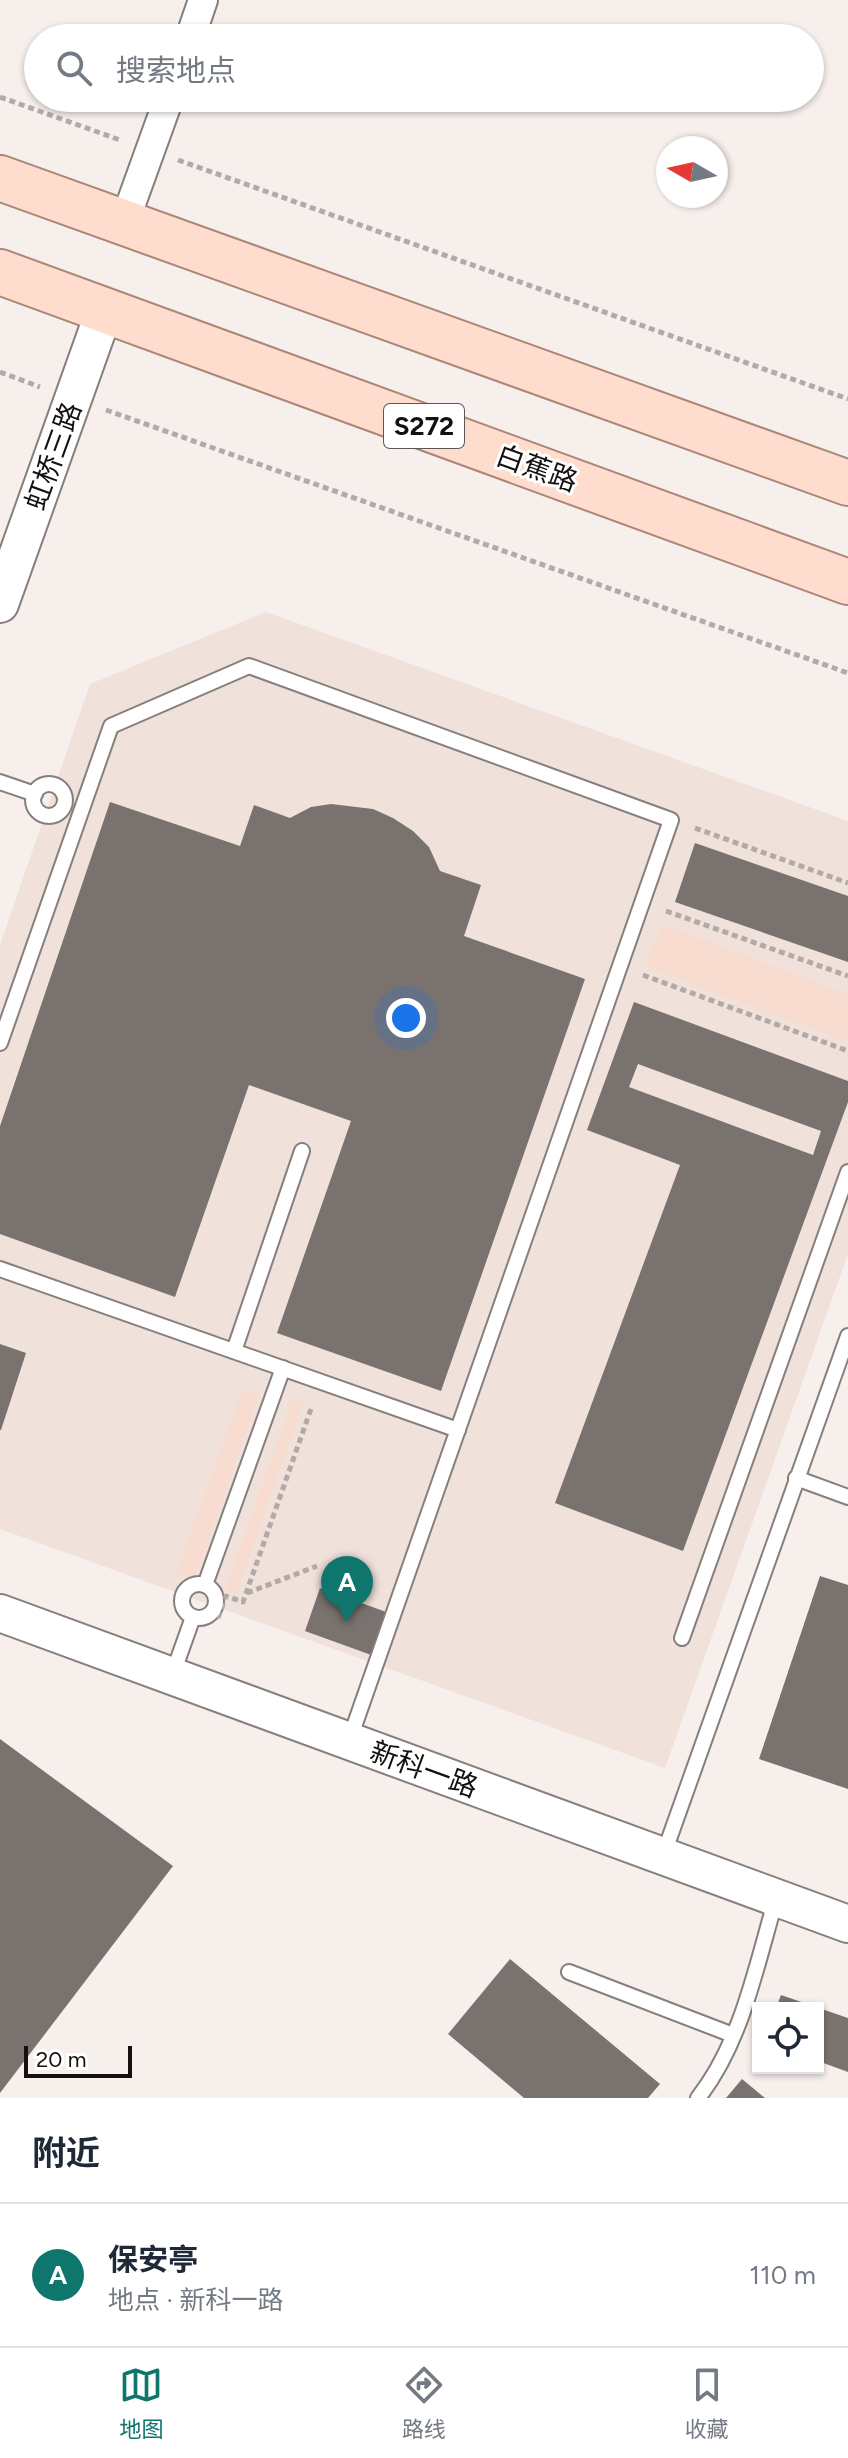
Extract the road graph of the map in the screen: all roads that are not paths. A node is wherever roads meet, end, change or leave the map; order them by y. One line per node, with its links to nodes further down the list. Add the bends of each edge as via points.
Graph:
1 (203, 0): 2 (street)
2 (195, 24)
3 (164, 112): 5 (street)
4 (0, 178): 5 (main road)
5 (124, 223): 8 (main road)
6 (0, 272): 7 (main road, 白蕉路 / S272)
7 (105, 309): 9 (main road, 白蕉路 / S272); 10 (street, 虹桥三路)
8 (848, 483)
9 (848, 582)
10 (0, 604)
11 (0, 782): 12 (lane)
12 (35, 794): 13 (lane, via 42,786 55,786 64,794); 13 (lane, via 34,805 44,816 55,815)
13 (65, 805): 14 (lane)
14 (81, 811): 15 (lane); 22 (lane, via 111,726 249,666 671,820)
15 (0, 1043)
16 (302, 1151): 20 (lane)
17 (848, 1172): 28 (lane)
18 (0, 1269): 20 (lane)
19 (848, 1336): 23 (lane)
20 (234, 1351): 21 (lane)
21 (283, 1368): 22 (lane); 25 (lane)
22 (458, 1430): 30 (lane)
23 (796, 1478): 24 (lane); 31 (lane)
24 (848, 1497)
25 (205, 1585): 27 (lane, via 214,1592 216,1604 205,1617); 27 (lane, via 194,1584 183,1595)
26 (0, 1613): 29 (street, 新科一路)
27 (192, 1620): 29 (lane)
28 (682, 1638)
29 (172, 1676): 30 (street, 新科一路)
30 (349, 1741): 31 (street, 新科一路)
31 (662, 1857): 32 (street, 新科一路)
32 (777, 1898): 33 (street, 新科一路); 35 (lane)
33 (848, 1924)
34 (569, 1972): 35 (lane)
35 (733, 2035): 36 (lane)
36 (698, 2098)

